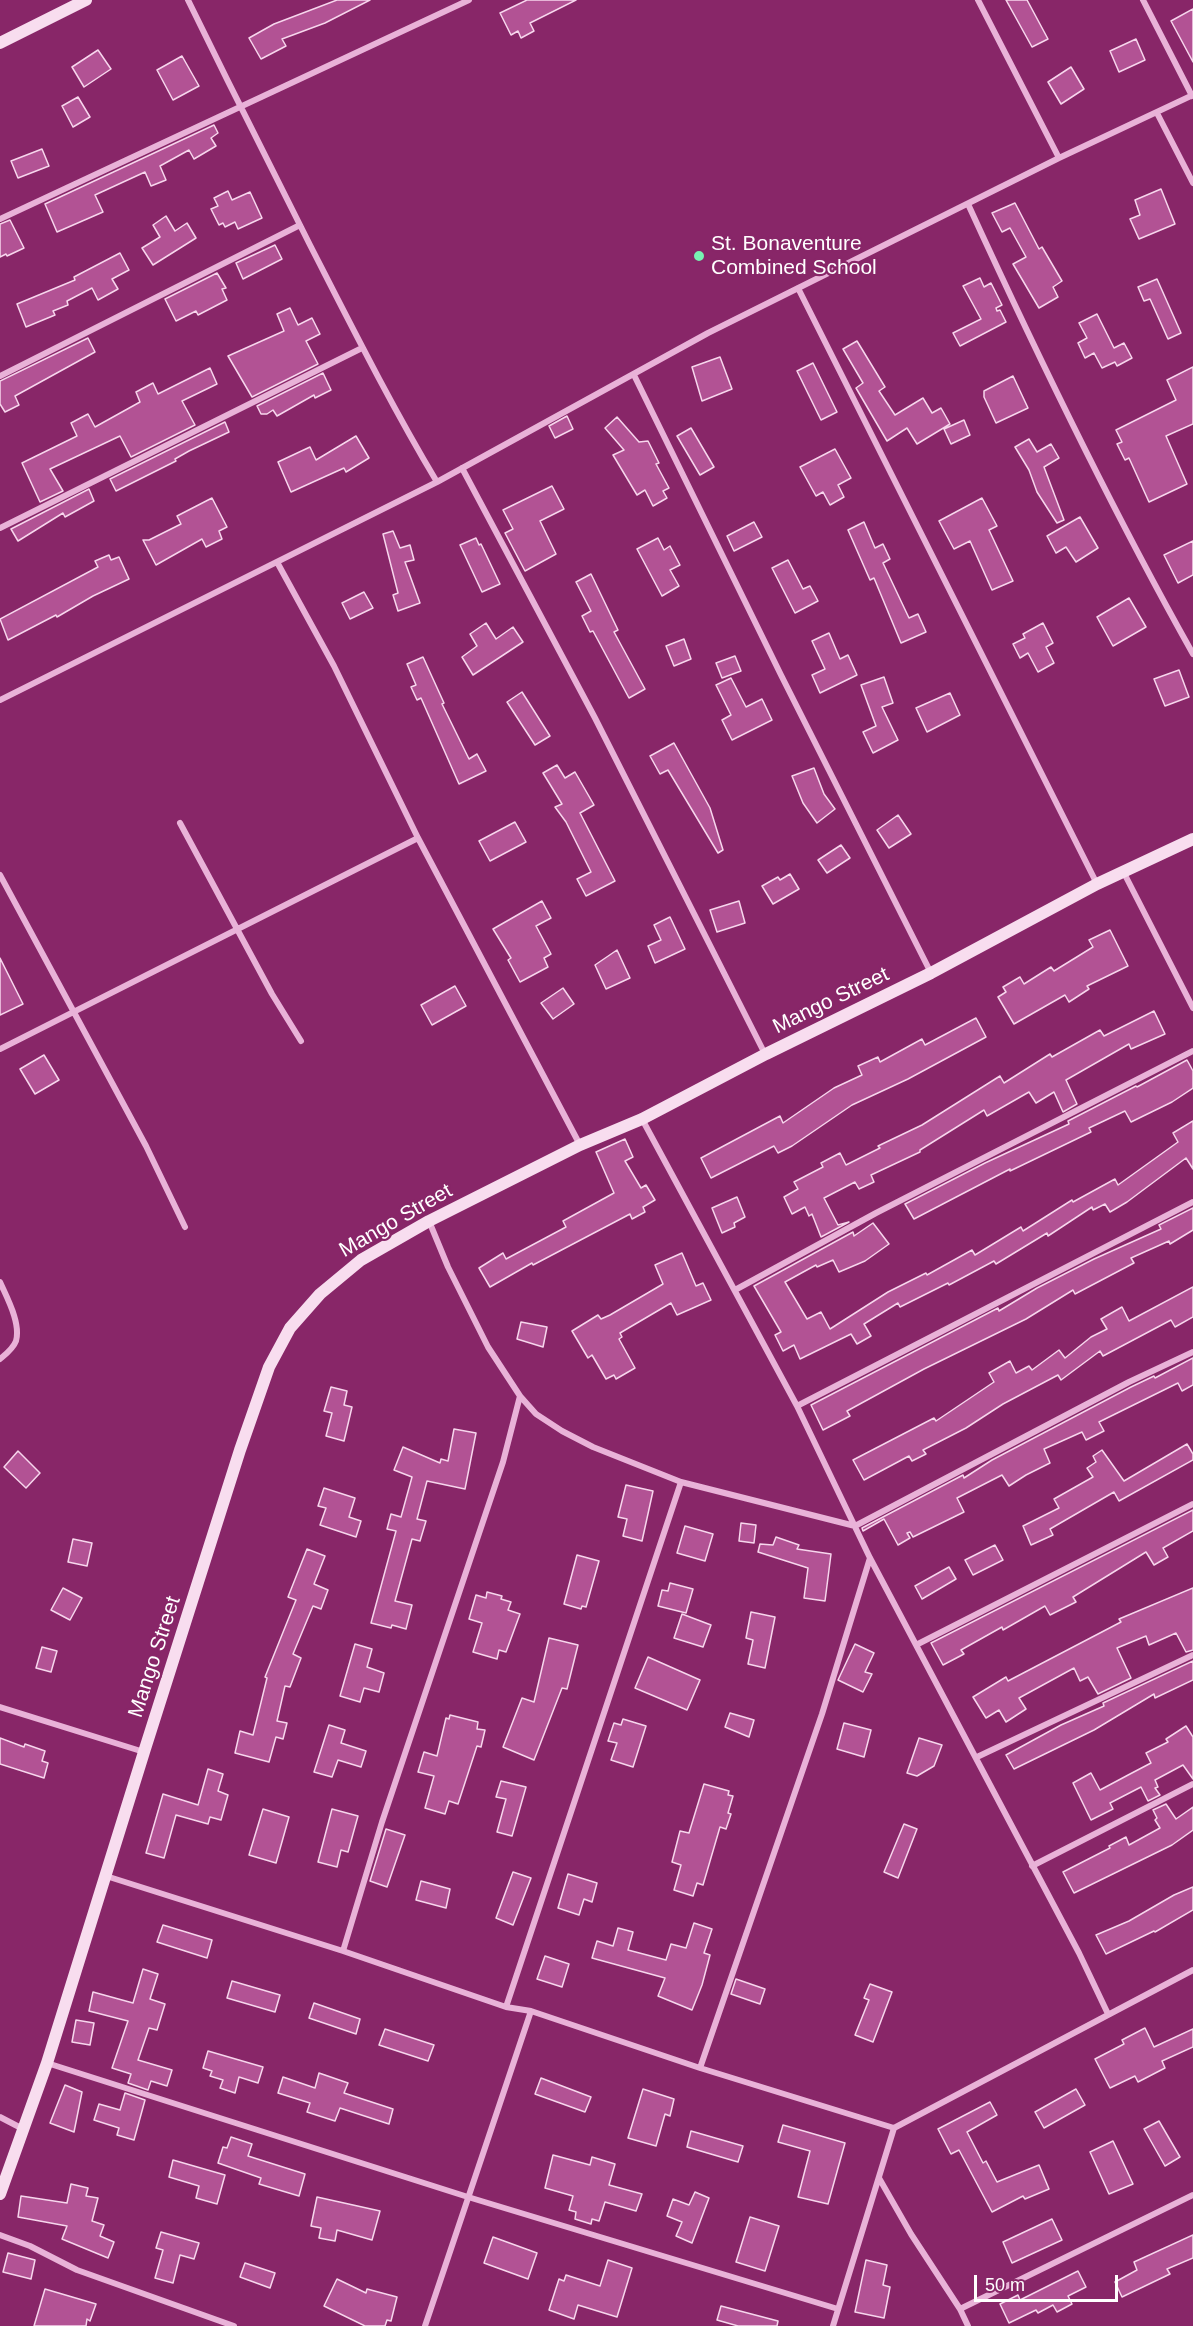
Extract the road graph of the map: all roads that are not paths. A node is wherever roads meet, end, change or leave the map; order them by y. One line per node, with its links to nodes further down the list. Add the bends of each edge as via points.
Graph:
1 (86, 0): 6 (main road)
2 (188, 0): 8 (street)
3 (470, 0): 8 (street)
4 (978, 0): 10 (street)
5 (1143, 0): 7 (street)
6 (0, 43)
7 (1192, 95): 9 (street)
8 (240, 107): 13 (street); 14 (street)
9 (1157, 113): 10 (street); 11 (street)
10 (1059, 158): 12 (street)
11 (1193, 183)
12 (968, 204): 15 (street); 23 (street, via 1024,328 1126,533)
13 (0, 219)
14 (300, 225): 16 (street); 18 (street)
15 (798, 288): 17 (street); 30 (street)
16 (362, 348): 20 (street); 21 (street)
17 (634, 375): 19 (street); 32 (street)
18 (0, 376)
19 (462, 468): 20 (street); 38 (street)
20 (437, 482): 22 (street)
21 (0, 528)
22 (277, 562): 24 (street); 26 (street, via 334,666)
23 (1193, 654)
24 (0, 700)
25 (180, 823): 31 (street)
26 (418, 838): 31 (street); 40 (street)
27 (1193, 839): 28 (main road, Mango Street)
28 (1124, 873): 30 (main road, Mango Street); 33 (street)
29 (0, 875): 34 (street)
30 (1097, 884): 32 (main road, Mango Street)
31 (239, 930): 34 (street); 35 (street)
32 (932, 973): 38 (main road, Mango Street)
33 (1193, 1008)
34 (74, 1012): 36 (street); 43 (street)
35 (301, 1041)
36 (0, 1049)
37 (1193, 1051): 45 (street, via 876,1213)
38 (766, 1054): 39 (main road, Mango Street)
39 (642, 1119): 40 (main road, Mango Street); 45 (street)
40 (580, 1146): 42 (main road, Mango Street)
41 (1193, 1202): 49 (street)
42 (429, 1221): 48 (street, via 488,1347); 57 (main road, Mango Street, via 361,1260 320,1294 290,1328 269,1367)
43 (185, 1227)
44 (0, 1282): 47 (street, via 15,1322 16,1340)
45 (735, 1290): 49 (street)
46 (1193, 1352): 52 (street)
47 (0, 1359)
48 (520, 1396): 50 (street, via 536,1414 562,1431); 62 (street)
49 (796, 1406): 52 (street)
50 (681, 1482): 52 (street); 64 (street)
51 (1193, 1504): 54 (street)
52 (855, 1526): 53 (street)
53 (870, 1558): 54 (street); 68 (street, via 818,1725)
54 (916, 1645): 58 (street)
55 (1193, 1655): 58 (street)
56 (0, 1707): 57 (street)
57 (144, 1752): 61 (main road, Mango Street)
58 (977, 1757): 60 (street)
59 (1193, 1784): 60 (street)
60 (1032, 1866): 66 (street)
61 (106, 1876): 62 (street); 67 (main road, Mango Street)
62 (343, 1952): 64 (street)
63 (1193, 1970): 66 (street)
64 (506, 2007): 65 (street)
65 (531, 2011): 68 (street); 75 (street)
66 (1108, 2014): 71 (street)
67 (47, 2063): 70 (main road, Mango Street); 75 (street)
68 (700, 2068): 71 (street)
69 (0, 2117): 70 (street)
70 (23, 2128): 73 (main road, Mango Street)
71 (894, 2128): 72 (street)
72 (879, 2178): 77 (street); 78 (street)
73 (0, 2194)
74 (1193, 2194): 78 (street)
75 (468, 2197): 77 (street); 80 (street)
76 (0, 2235): 79 (street, via 77,2270)
77 (838, 2309): 81 (street)
78 (960, 2309): 82 (street)
79 (234, 2326)
80 (425, 2326)
81 (832, 2326)
82 (968, 2326)

